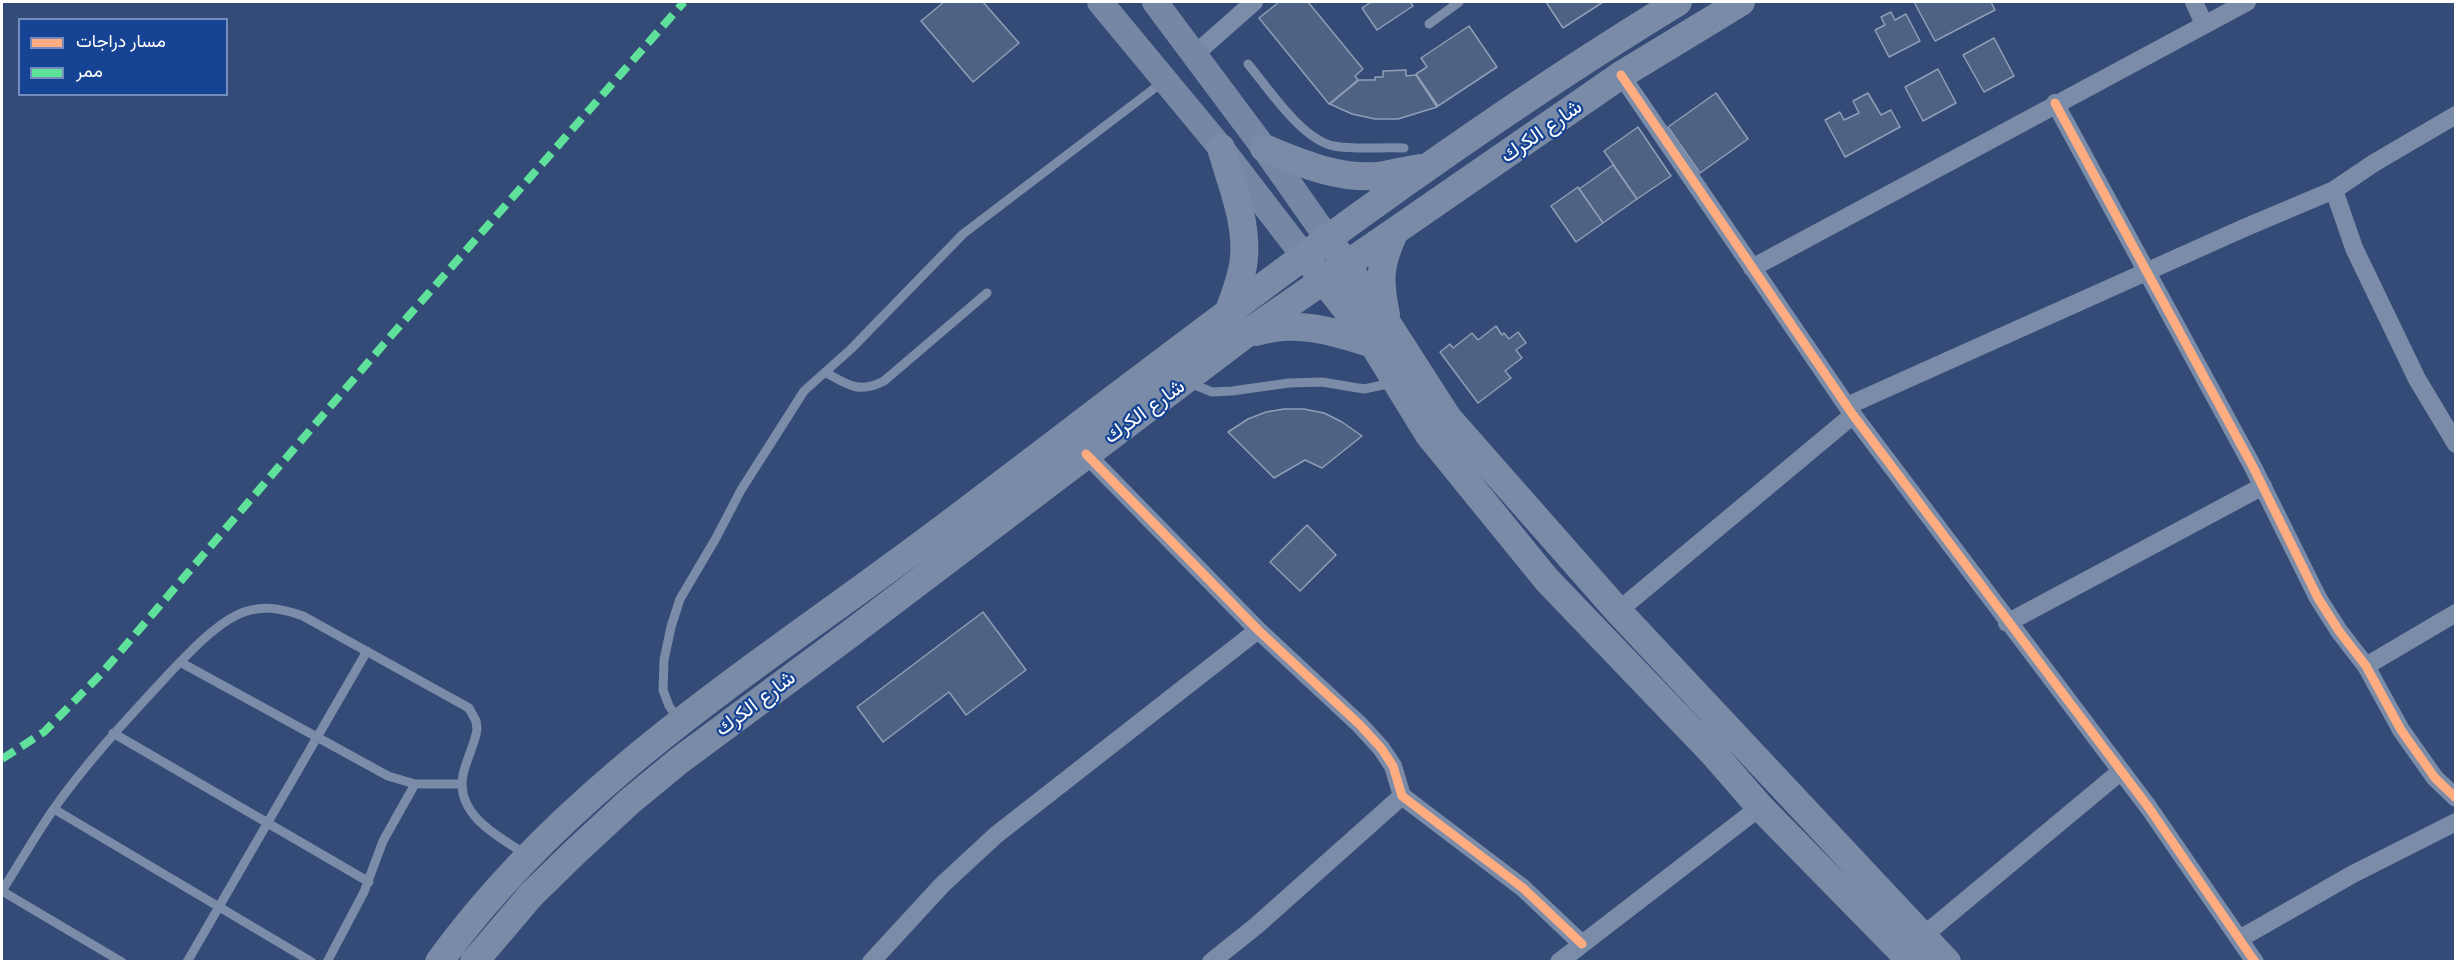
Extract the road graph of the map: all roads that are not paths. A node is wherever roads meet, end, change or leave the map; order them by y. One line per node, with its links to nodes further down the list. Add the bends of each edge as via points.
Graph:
1 (1100, 2): 14 (main road)
2 (1155, 2): 11 (main road)
3 (1254, 2): 11 (street)
4 (1459, 2): 9 (lane)
5 (1678, 2): 21 (main road, شارع الكرك)
6 (1742, 2): 13 (main road, شارع الكرك)
7 (2194, 2): 10 (street)
8 (2247, 2): 10 (street)
9 (1429, 24)
10 (2204, 24): 15 (street)
11 (1194, 55): 18 (main road)
12 (1248, 64): 20 (lane)
13 (1621, 75): 23 (main road, شارع الكرك); 26 (street)
14 (1164, 81): 17 (main road); 33 (lane, via 963,234)
15 (2055, 103): 26 (street); 27 (street)
16 (2456, 115): 22 (street)
17 (1221, 148): 25 (main road); 30 (main road, via 1244,236 1244,257)
18 (1264, 148): 20 (main road, via 1299,163); 24 (main road)
19 (1404, 148): 20 (lane)
20 (1331, 159): 21 (main road, via 1356,176 1378,176)
21 (1428, 166): 24 (main road, شارع الكرك)
22 (2334, 190): 27 (street); 37 (street, via 2354,248 2417,379)
23 (1394, 233): 28 (main road, شارع الكرك); 31 (main road, via 1385,252 1380,280)
24 (1328, 239): 25 (main road, شارع الكرك); 28 (main road)
25 (1304, 256): 28 (main road); 30 (main road, شارع الكرك)
26 (1752, 268): 36 (street)
27 (2146, 272): 36 (street); 39 (street)
28 (1336, 273): 31 (main road); 32 (main road, شارع الكرك)
29 (987, 293): 33 (lane, via 874,387 861,389)
30 (1229, 311): 45 (main road, شارع الكرك, via 880,576)
31 (1381, 335): 32 (main road, via 1286,326); 35 (main road); 40 (main road, via 1448,418)
32 (1243, 336): 34 (main road, شارع الكرك)
33 (825, 372): 49 (lane, via 790,411 680,599 670,627 663,690)
34 (1185, 381): 35 (lane, via 1212,392 1322,382 1364,389); 38 (main road, شارع الكرك)
35 (1398, 382): 57 (main road, via 1429,435 1547,580)
36 (1850, 411): 40 (street); 42 (street)
37 (2456, 444)
38 (1086, 454): 43 (street); 48 (main road, شارع الكرك)
39 (2263, 486): 42 (street); 47 (street, via 2318,598)
40 (1618, 611): 67 (main road)
41 (2456, 613): 47 (street)
42 (2007, 623): 52 (street)
43 (1258, 630): 55 (street, via 1381,748 1393,766); 74 (street, via 996,835 942,885)
44 (367, 651): 46 (lane, via 303,616 281,608 258,608 237,615 218,628); 51 (lane); 54 (lane, via 473,714 476,734)
45 (765, 657): 48 (main road); 49 (main road, شارع الكرك)
46 (180, 662): 50 (lane); 51 (lane)
47 (2366, 666): 56 (street, via 2401,729 2435,778)
48 (783, 682): 73 (main road, شارع الكرك, via 629,802 531,896)
49 (680, 723): 61 (main road, شارع الكرك, via 616,774)
50 (113, 734): 58 (lane); 60 (lane)
51 (317, 738): 53 (lane, via 388,777); 60 (lane)
52 (2120, 772): 65 (street); 67 (street)
53 (415, 784): 54 (lane); 62 (lane, via 383,840)
54 (462, 784): 61 (lane, via 466,801 478,821)
55 (1402, 796): 66 (street, via 1523,888); 75 (street)
56 (2456, 798)
57 (1760, 807): 66 (street); 67 (main road)
58 (54, 810): 63 (lane); 64 (lane)
59 (2456, 822): 65 (street)
60 (268, 823): 62 (lane); 64 (lane)
61 (528, 856): 72 (main road, شارع الكرك)
62 (369, 882): 71 (lane)
63 (2, 891): 68 (lane)
64 (219, 907): 69 (lane); 70 (lane)
65 (2241, 938): 78 (street)
66 (1582, 944): 76 (street)
67 (1917, 949): 77 (main road)
68 (122, 962)
69 (187, 962)
70 (312, 962)
71 (327, 962)
72 (439, 962)
73 (474, 962)
74 (871, 962)
75 (1212, 962)
76 (1559, 962)
77 (1947, 962)
78 (2255, 962)

